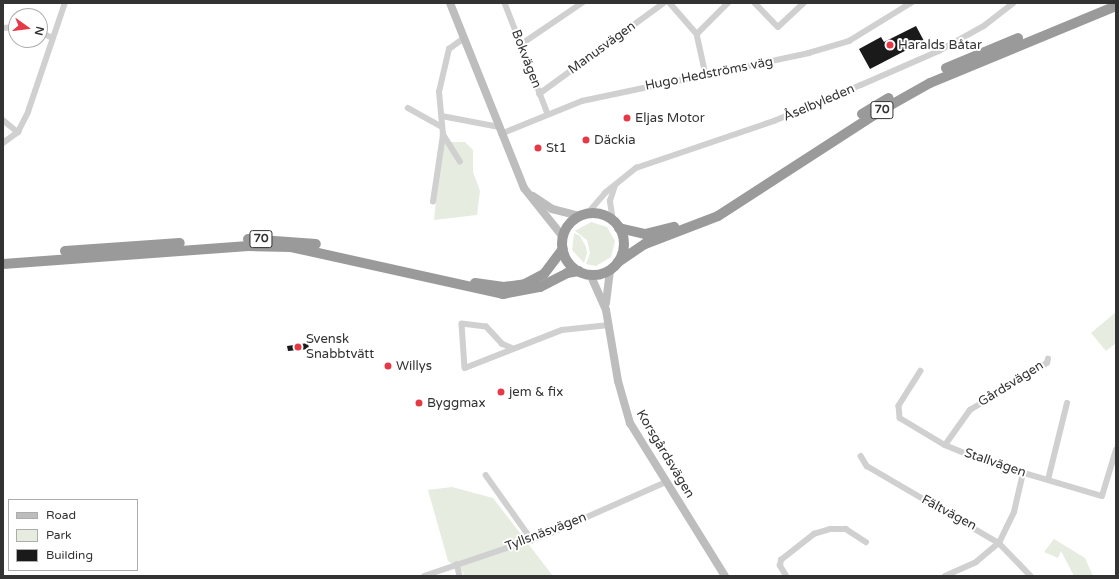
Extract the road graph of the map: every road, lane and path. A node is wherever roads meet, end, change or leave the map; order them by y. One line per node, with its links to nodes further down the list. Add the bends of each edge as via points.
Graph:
1 (65, 3): 16 (street)
2 (450, 3): 17 (street)
3 (505, 3): 18 (street, Bokvägen)
4 (582, 3): 18 (street)
5 (664, 3): 20 (street, Manusvägen)
6 (670, 3): 14 (street)
7 (728, 3): 14 (street)
8 (755, 3): 9 (street, via 778,27)
9 (804, 3)
10 (911, 3): 19 (street, Hugo Hedströms väg, via 849,40 809,54)
11 (1013, 3): 31 (street, Åselbyleden, via 984,26 932,54 774,121 647,163)
12 (1105, 3): 35 (highway, 70, via 928,77 877,105 743,193 694,219 645,234)
13 (1116, 6): 40 (highway, 70, via 930,83 882,110 718,216 645,244)
14 (697, 34): 19 (street)
15 (48, 36): 16 (street)
16 (53, 38): 27 (street, via 28,112)
17 (464, 38): 23 (street, via 449,49 445,58 439,92); 26 (street)
18 (520, 45): 20 (street, Bokvägen)
19 (706, 75): 22 (street, Hugo Hedströms väg, via 582,101)
20 (539, 94): 22 (street, Bokvägen)
21 (408, 108): 25 (street)
22 (548, 114): 26 (street, Hugo Hedströms väg)
23 (442, 116): 25 (street); 26 (street)
24 (3, 120): 27 (street)
25 (440, 126): 28 (street)
26 (500, 130): 32 (street)
27 (18, 132): 29 (street)
28 (443, 135): 30 (street); 33 (street)
29 (3, 143)
30 (460, 162)
31 (616, 183): 34 (street, Åselbyleden); 35 (street, via 610,201)
32 (524, 188): 34 (street, via 552,209); 36 (street)
33 (434, 202)
34 (583, 215): 35 (highway, 70, via 601,214); 36 (highway, via 569,225)
35 (616, 224): 40 (highway, via 624,243)
36 (563, 237): 37 (highway)
37 (563, 249): 38 (highway, 70, via 552,266 536,279 504,287 483,285 339,248 292,240 247,239 104,247); 41 (highway, via 570,264)
38 (3, 257)
39 (3, 264): 41 (highway, 70, via 95,255 270,246 318,251 482,292 503,294 535,289 567,273)
40 (614, 266): 42 (highway, 70); 43 (street, Korsgårdsvägen)
41 (579, 271): 42 (highway, 70)
42 (590, 274): 43 (street, Korsgårdsvägen)
43 (606, 310): 44 (street, Korsgårdsvägen)
44 (609, 325): 45 (street, via 572,328); 55 (street, Korsgårdsvägen, via 625,410)
45 (513, 349): 45 (street, via 502,344 486,327 462,324 465,368)
46 (1048, 359): 49 (street, Gårdsvägen, via 970,410)
47 (921, 371): 49 (street, Stallvägen, via 897,412 900,418)
48 (1067, 403): 54 (street)
49 (945, 445): 52 (street, Stallvägen)
50 (1116, 450): 54 (street, Stallvägen, via 1102,496)
51 (862, 456): 58 (street, Fältvägen, via 867,466)
52 (1022, 474): 54 (street, Stallvägen); 58 (street, via 1014,512)
53 (486, 475): 56 (street)
54 (1048, 480)
55 (666, 482): 56 (street, Tyllsnäsvägen); 63 (street, Korsgårdsvägen)
56 (532, 540): 59 (street, Tyllsnäsvägen)
57 (866, 542): 64 (street, via 846,529 830,529 814,534 781,560 780,566)
58 (999, 543): 60 (street, via 976,562); 66 (street, Fältvägen)
59 (457, 564): 61 (street, Tyllsnäsvägen); 62 (street)
60 (952, 575): 65 (street)
61 (424, 576)
62 (460, 576)
63 (725, 576)
64 (786, 576)
65 (944, 576)
66 (1031, 576)

